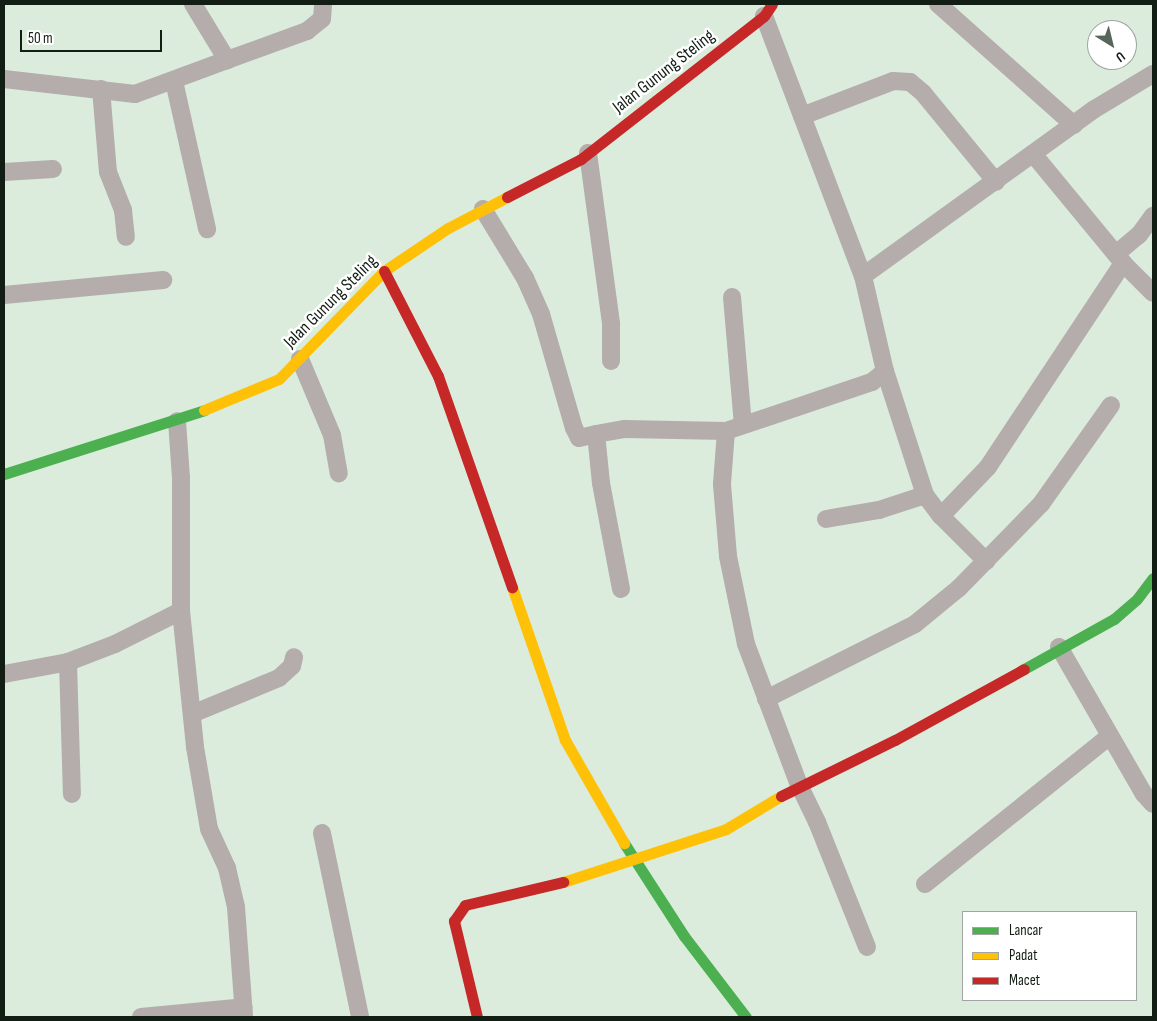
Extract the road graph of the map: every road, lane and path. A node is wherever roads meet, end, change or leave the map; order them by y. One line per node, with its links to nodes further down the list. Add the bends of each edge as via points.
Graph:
1 (193, 4): 5 (street)
2 (323, 4): 5 (street, via 322,19 307,31)
3 (938, 4): 11 (street)
4 (768, 10): 10 (street); 12 (street, Jalan Gunung Steling)
5 (227, 60): 8 (street)
6 (1153, 74): 11 (street)
7 (4, 78): 9 (street)
8 (174, 81): 9 (street, via 135,94); 19 (street)
9 (102, 89): 20 (street, via 108,172 123,210)
10 (802, 116): 16 (street, via 893,81 910,82 923,93); 23 (street)
11 (1074, 125): 13 (street)
12 (588, 153): 17 (street, Jalan Gunung Steling); 29 (street, via 609,306)
13 (1034, 156): 16 (street); 21 (street)
14 (53, 169): 15 (street)
15 (4, 172)
16 (996, 182): 23 (street)
17 (483, 209): 22 (street, Jalan Gunung Steling); 35 (street, via 525,278 541,314 579,438)
18 (1153, 216): 21 (street)
19 (207, 229)
20 (126, 237)
21 (1119, 259): 25 (street); 39 (street, via 988,467)
22 (384, 271): 28 (street, Jalan Gunung Steling); 56 (street, via 438,376 565,740)
23 (864, 276): 30 (street)
24 (162, 280): 26 (street)
25 (1153, 292)
26 (4, 295)
27 (732, 297): 33 (street)
28 (300, 359): 32 (street, Jalan Gunung Steling, via 279,379); 36 (street, via 332,435)
29 (611, 361)
30 (885, 371): 33 (street, via 872,382); 38 (street)
31 (1111, 405): 41 (street, via 1041,504)
32 (177, 421): 37 (street, Jalan Gunung Steling); 44 (street, via 181,478)
33 (744, 425): 34 (street)
34 (726, 431): 35 (street, via 624,429); 49 (street, via 722,484 728,556 746,644)
35 (596, 434): 43 (street, via 601,483)
36 (340, 473)
37 (4, 474)
38 (925, 495): 39 (street); 40 (street, via 879,510)
39 (941, 516): 41 (street)
40 (826, 519)
41 (986, 561): 49 (street, via 915,624)
42 (1153, 578): 45 (street, via 1126,610)
43 (621, 589)
44 (181, 611): 47 (street, via 114,644); 50 (street)
45 (1059, 647): 51 (street); 52 (street, via 895,740)
46 (294, 657): 50 (street, via 292,666 279,678)
47 (68, 662): 48 (street); 53 (street)
48 (4, 674)
49 (766, 699): 52 (street)
50 (192, 714): 59 (street, via 209,829 227,868 236,907)
51 (1110, 736): 54 (street); 57 (street)
52 (799, 785): 56 (street, via 726,829); 58 (street)
53 (72, 794)
54 (1153, 804)
55 (322, 833): 61 (street)
56 (632, 857): 62 (street, via 579,878 465,905 454,921); 63 (street, via 684,936)
57 (925, 884)
58 (867, 947)
59 (244, 1012): 60 (street)
60 (141, 1017)
61 (360, 1017)
62 (477, 1017)
63 (746, 1017)

